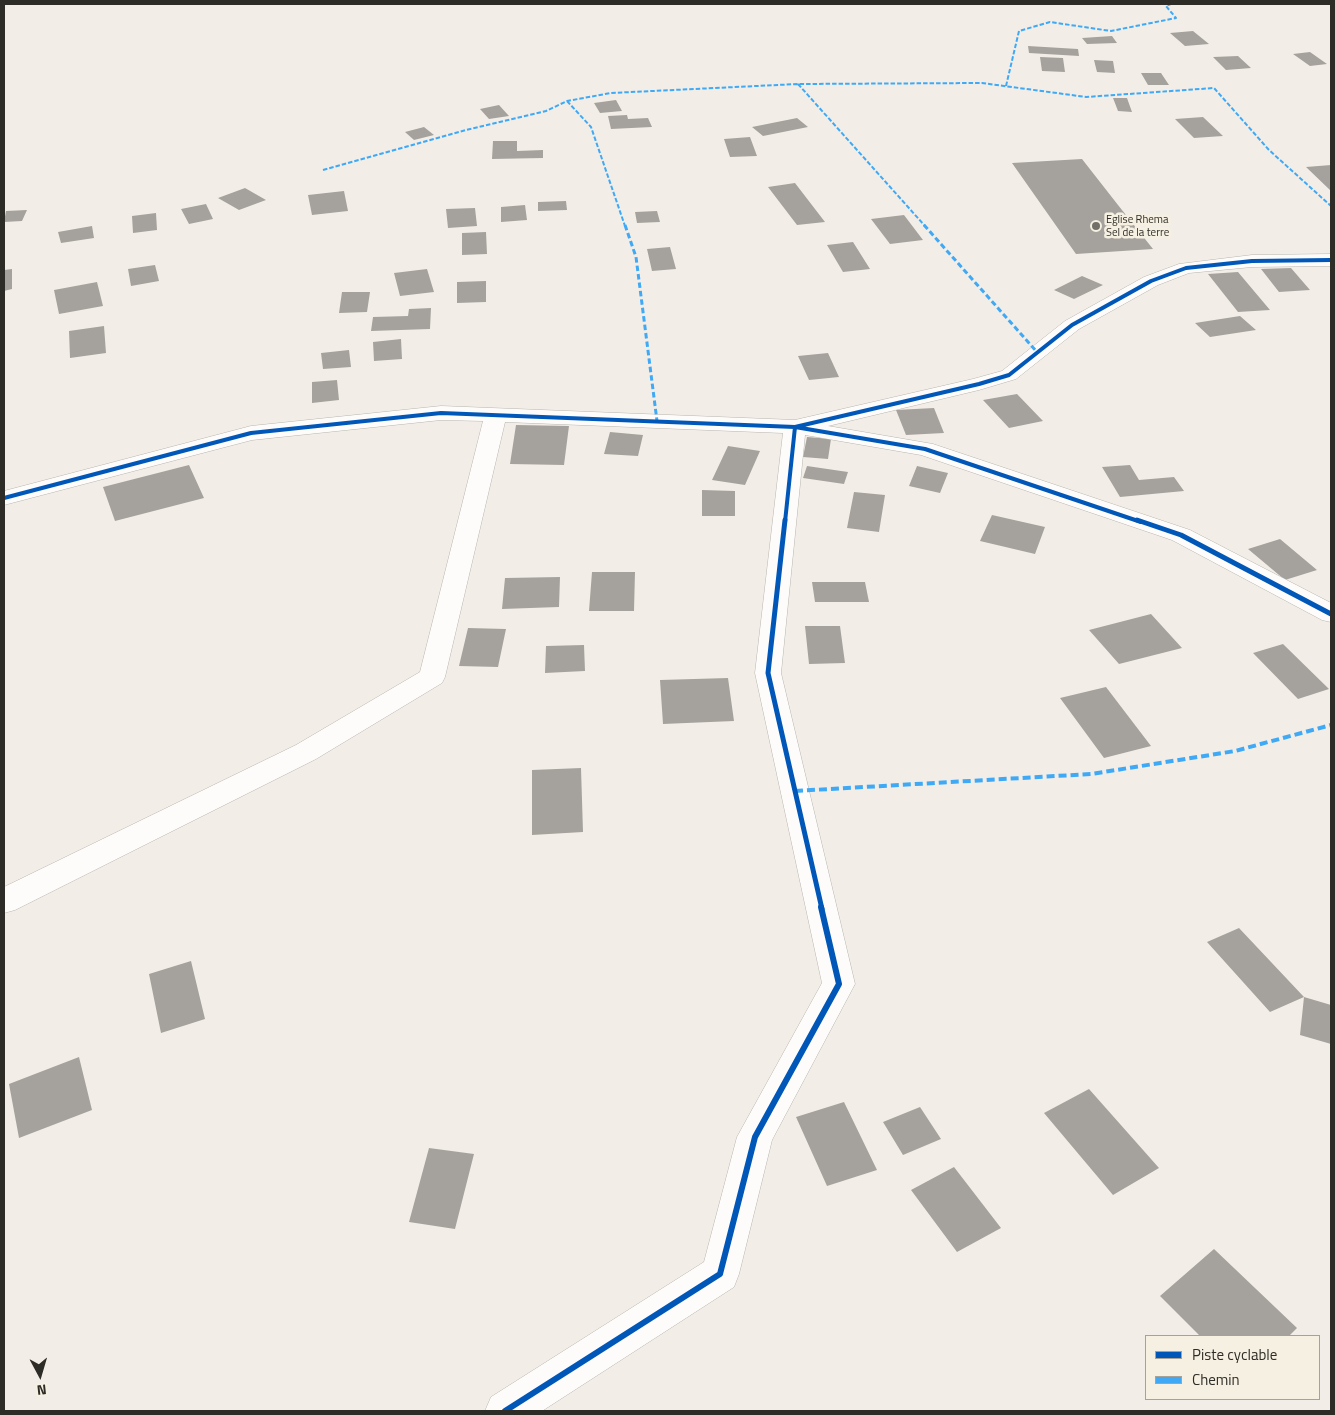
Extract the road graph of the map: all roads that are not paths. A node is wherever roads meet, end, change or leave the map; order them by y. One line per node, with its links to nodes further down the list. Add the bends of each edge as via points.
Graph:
1 (1331, 260): 3 (street, via 1252,261 1186,268 1151,281 1072,324 1009,375)
2 (496, 415): 3 (street); 4 (street, via 441,413 250,433); 6 (street, via 432,677 306,752)
3 (795, 427): 5 (street, via 925,450 1181,535); 7 (street, via 768,673 839,984 755,1137 720,1274)
4 (4, 498)
5 (1331, 614)
6 (4, 901)
7 (505, 1411)

